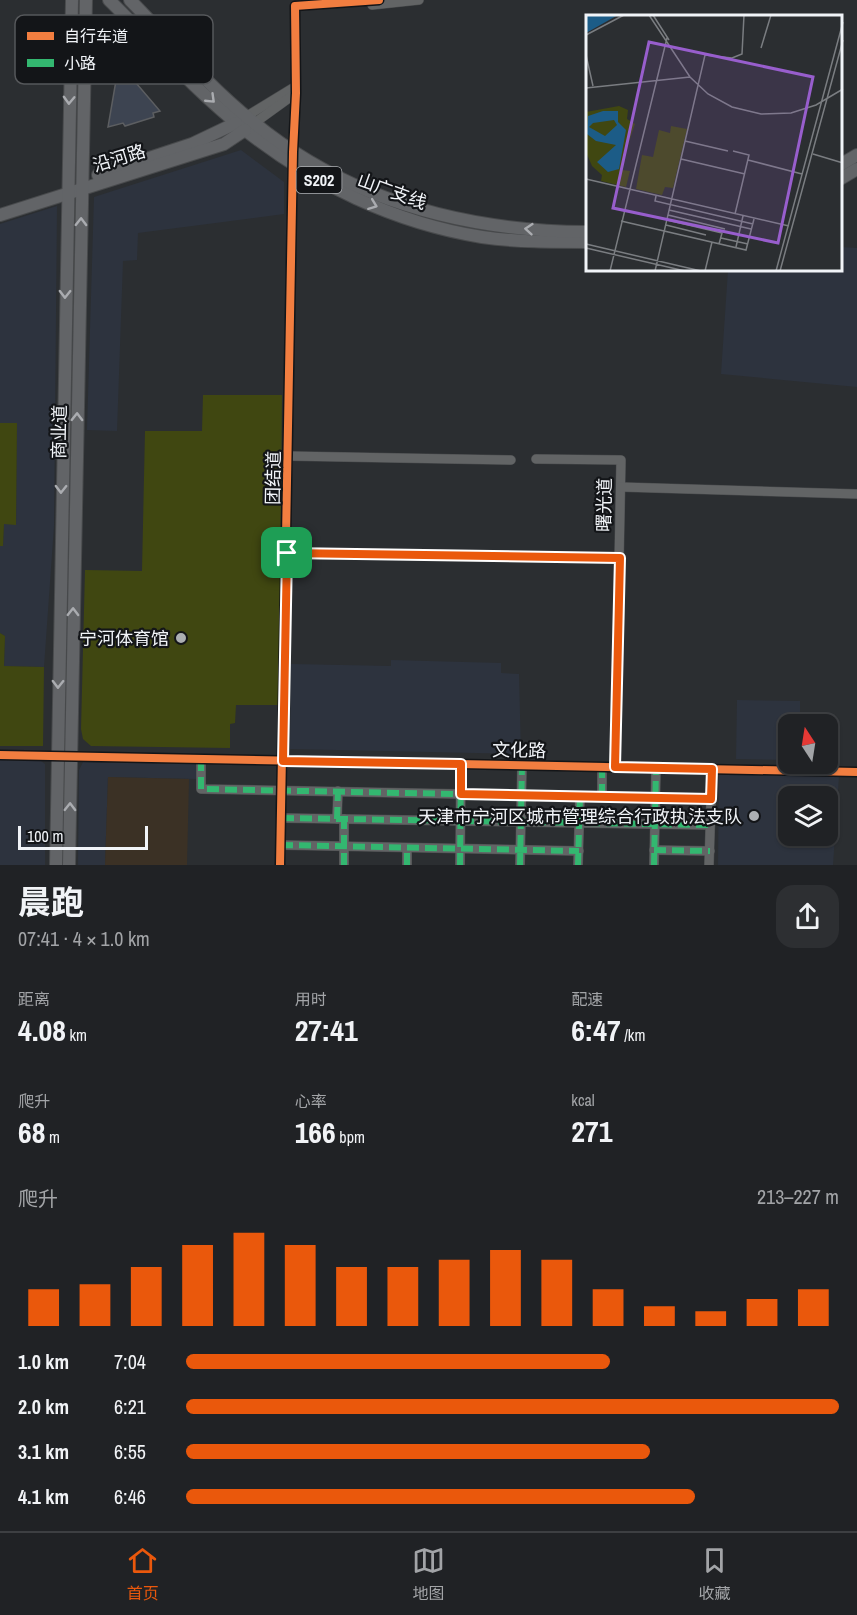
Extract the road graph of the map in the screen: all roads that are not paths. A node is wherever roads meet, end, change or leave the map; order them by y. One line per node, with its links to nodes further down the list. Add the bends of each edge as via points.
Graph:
1 (72, 0): 8 (main road, 商业道, one-way to 8)
2 (86, 0): 9 (main road, 商业道)
3 (109, 0): 10 (main road, 山广支线 / S202, one-way to 10)
4 (130, 0): 11 (main road, 山广支线 / S202)
5 (379, 0): 7 (street)
6 (419, 0): 7 (street)
7 (295, 9): 16 (street, 团结道)
8 (72, 15)
9 (86, 15)
10 (126, 15)
11 (144, 15)
12 (69, 84): 24 (main road, 商业道, one-way to 24)
13 (84, 84): 23 (main road, 商业道)
14 (202, 84): 17 (main road, 山广支线 / S202, one-way to 17)
15 (209, 84): 17 (main road, 山广支线 / S202)
16 (296, 89): 17 (street); 19 (street, 团结道)
17 (245, 123): 19 (main road, 山广支线 / S202); 23 (main road, 沿河路)
18 (857, 155): 20 (main road)
19 (293, 158): 27 (main road, 山广支线 / S202, one-way to 19, via 481,225 433,214); 28 (main road, 山广支线 / S202, one-way to 28, via 352,197 419,222 483,237); 29 (street, 团结道)
20 (842, 164)
21 (857, 169): 22 (main road)
22 (842, 177)
23 (81, 185): 24 (main road, 沿河路); 38 (main road, 商业道, one-way to 23)
24 (66, 190): 25 (main road, 沿河路); 26 (main road, 沿河路); 37 (main road, 商业道, one-way to 37)
25 (0, 207)
26 (0, 215)
27 (586, 231)
28 (586, 242)
29 (288, 456): 31 (street); 34 (street, 团结道)
30 (536, 459): 32 (street, 曙光道, via 621,460)
31 (511, 460)
32 (621, 487): 33 (street); 35 (street, 曙光道)
33 (857, 494)
34 (287, 553): 35 (street); 40 (street, 团结道)
35 (620, 558): 44 (street, 曙光道)
36 (0, 755): 37 (street, 文化路)
37 (57, 756): 38 (street, 文化路); 71 (main road, 商业道)
38 (70, 756): 39 (street, 文化路); 72 (main road, 商业道, one-way to 38)
39 (201, 759): 40 (street, 文化路); 48 (street, via 201,789)
40 (283, 761): 41 (street, 文化路); 48 (street, 团结道)
41 (461, 764): 42 (street, 文化路); 50 (street)
42 (522, 765): 43 (street, 文化路); 51 (street)
43 (602, 767): 44 (street, 文化路); 53 (street)
44 (615, 767): 45 (street, 文化路)
45 (656, 768): 46 (street, 文化路); 54 (street)
46 (712, 769): 47 (street, 文化路); 55 (street)
47 (857, 772)
48 (282, 790): 49 (street); 56 (street, 团结道)
49 (338, 791): 50 (street); 57 (street)
50 (461, 794): 51 (street); 58 (street)
51 (521, 795): 52 (street); 59 (street)
52 (580, 796): 53 (street); 60 (street)
53 (602, 796): 54 (street)
54 (655, 798): 55 (street); 61 (street)
55 (711, 799): 62 (street)
56 (282, 818): 57 (street); 63 (street, 团结道)
57 (341, 819): 58 (street); 64 (street)
58 (461, 821): 59 (street); 66 (street)
59 (520, 822): 60 (street); 67 (street)
60 (579, 823): 61 (street); 69 (street)
61 (655, 824): 62 (street); 68 (street)
62 (710, 825): 70 (street)
63 (281, 845): 64 (street); 73 (street, 团结道)
64 (344, 847): 65 (street); 74 (street)
65 (407, 848): 66 (street); 75 (street)
66 (461, 849): 67 (street); 76 (street)
67 (520, 850): 69 (street); 77 (street)
68 (654, 850): 70 (street); 79 (street)
69 (579, 851): 78 (street)
70 (710, 851): 80 (street)
71 (56, 865)
72 (69, 865)
73 (280, 865)
74 (344, 865)
75 (407, 865)
76 (460, 865)
77 (520, 865)
78 (578, 865)
79 (654, 865)
80 (709, 865)

